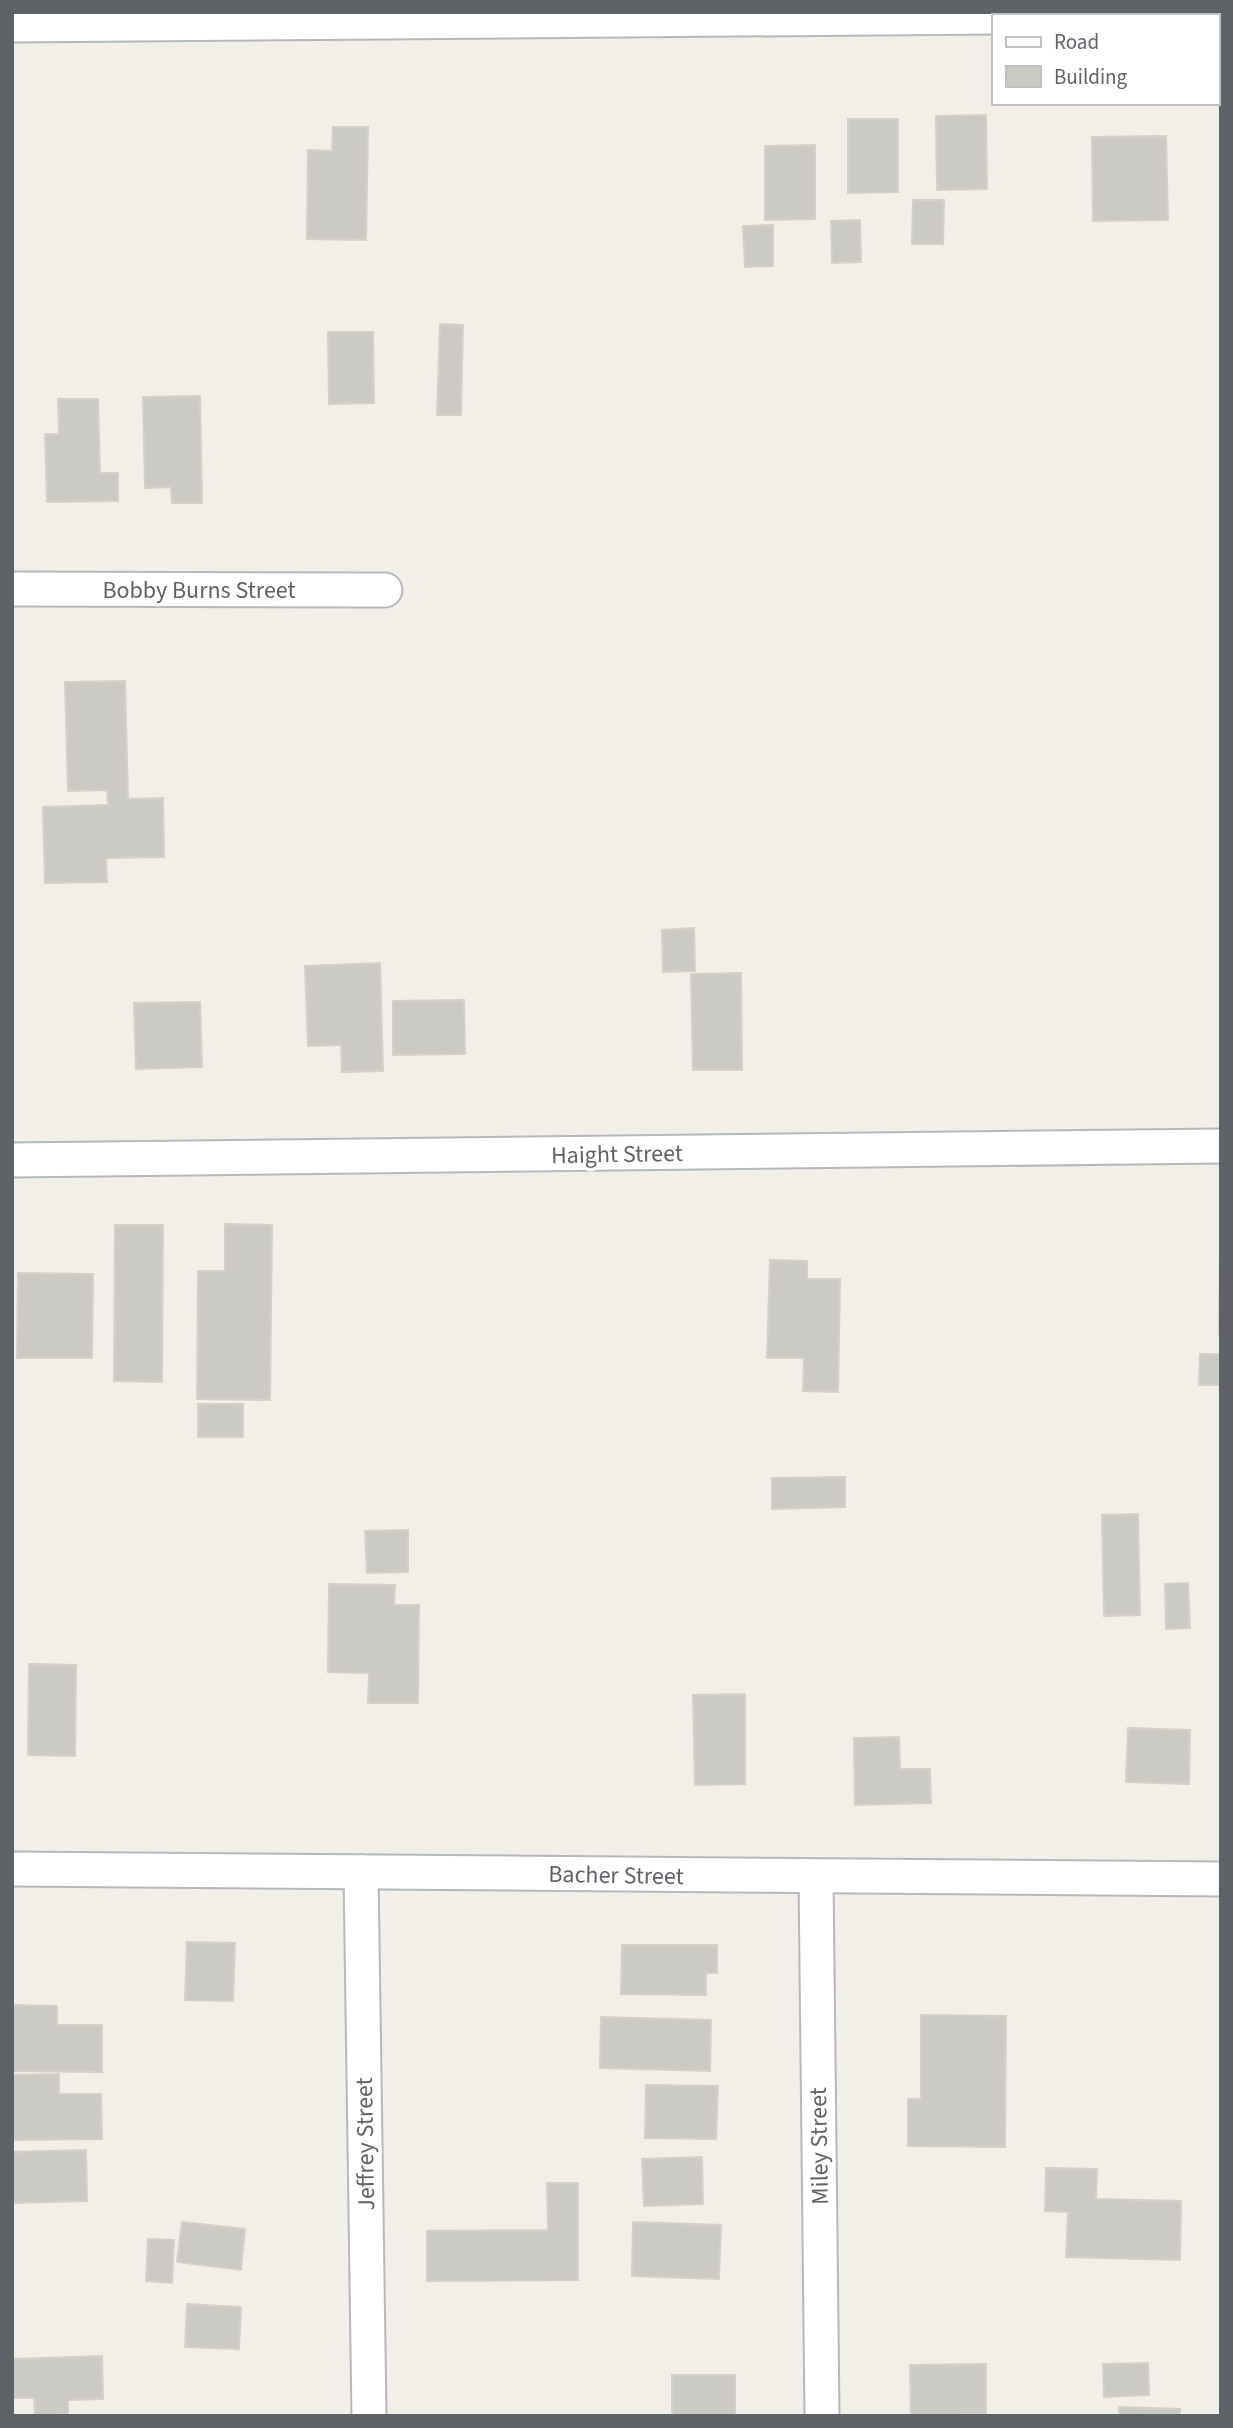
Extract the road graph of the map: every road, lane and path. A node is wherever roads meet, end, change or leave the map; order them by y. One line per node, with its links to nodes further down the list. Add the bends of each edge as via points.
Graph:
1 (992, 18): 2 (street)
2 (12, 24)
3 (12, 589): 4 (street, Bobby Burns Street)
4 (385, 590)
5 (1221, 1146): 6 (street, Haight Street)
6 (12, 1160)
7 (12, 1869): 8 (street, Bacher Street)
8 (361, 1872): 9 (street, Bacher Street); 11 (street, Jeffrey Street)
9 (816, 1876): 10 (street, Bacher Street); 12 (street, Miley Street)
10 (1221, 1879)
11 (369, 2416)
12 (822, 2416)

